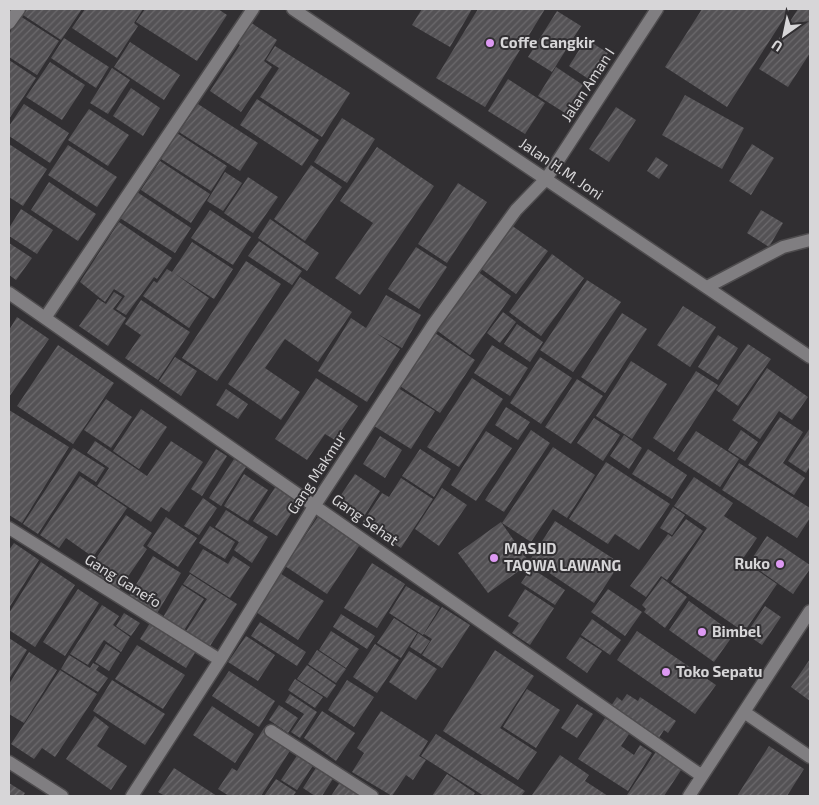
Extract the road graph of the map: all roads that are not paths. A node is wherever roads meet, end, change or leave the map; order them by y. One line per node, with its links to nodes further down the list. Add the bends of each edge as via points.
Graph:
1 (19, 9): 5 (street)
2 (253, 9): 10 (street)
3 (293, 9): 6 (street, Jalan H.M. Joni)
4 (657, 9): 6 (street, Jalan Aman I)
5 (9, 23)
6 (546, 179): 8 (street, Jalan H.M. Joni); 12 (street, Gang Makmur, via 516,210 472,269)
7 (810, 240): 8 (street, via 783,247)
8 (708, 287): 11 (street, Jalan H.M. Joni)
9 (9, 293): 10 (street, Gang Sehat)
10 (45, 318): 12 (street, Gang Sehat)
11 (810, 357)
12 (315, 504): 15 (street, Gang Makmur); 20 (street, Gang Sehat)
13 (9, 528): 15 (street, Gang Ganefo)
14 (810, 611): 16 (street)
15 (220, 660): 22 (street, Gang Makmur)
16 (744, 712): 18 (street); 20 (street)
17 (271, 731): 23 (street)
18 (810, 757)
19 (9, 762): 21 (street)
20 (702, 776): 24 (street)
21 (62, 796)
22 (132, 796)
23 (372, 796)
24 (689, 796)

